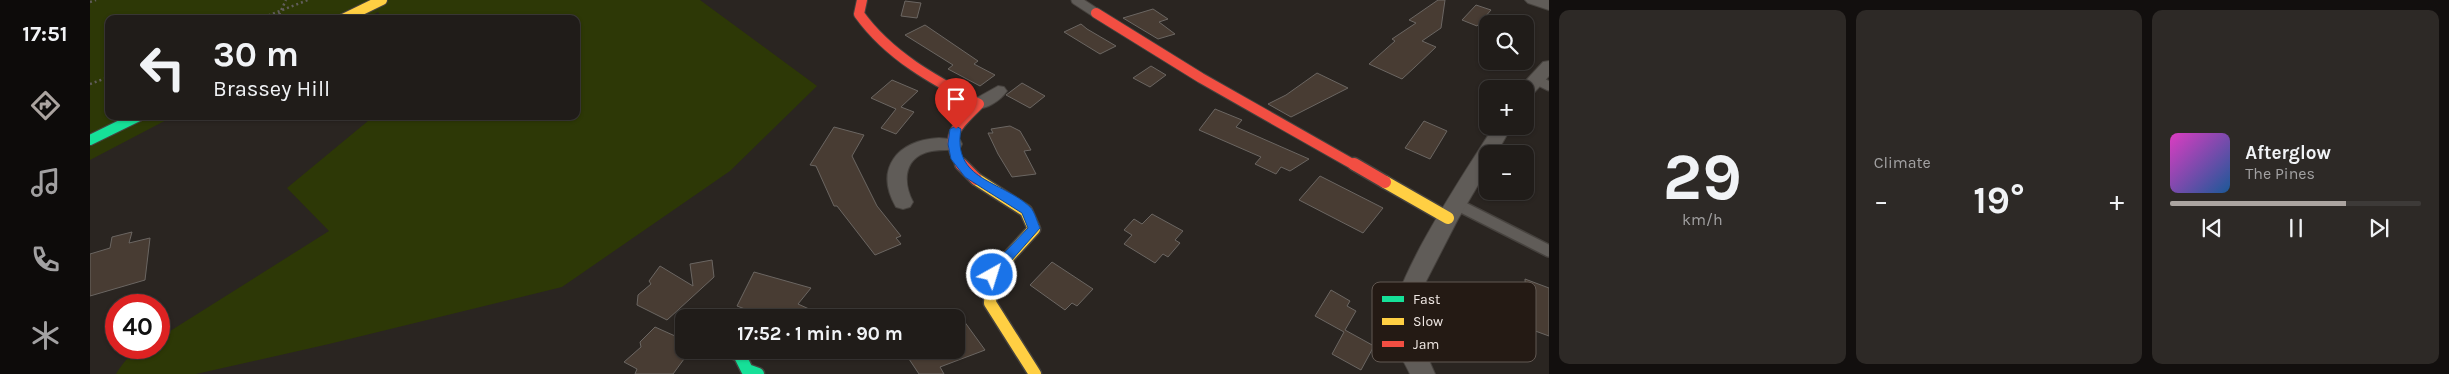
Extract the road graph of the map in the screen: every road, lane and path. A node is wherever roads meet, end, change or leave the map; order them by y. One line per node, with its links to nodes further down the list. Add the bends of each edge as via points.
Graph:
1 (96, 0): 8 (path)
2 (286, 0): 10 (path)
3 (308, 0): 10 (path)
4 (382, 0): 14 (street)
5 (862, 0): 20 (street, via 859,14 868,29 925,75)
6 (1076, 0): 11 (lane)
7 (1533, 0): 9 (street)
8 (90, 2)
9 (1549, 5)
10 (282, 10): 12 (path); 13 (path)
11 (1096, 13): 26 (street, via 1201,78)
12 (270, 15)
13 (279, 15)
14 (351, 15)
15 (1549, 66): 18 (street)
16 (105, 78): 17 (path)
17 (90, 84)
18 (1536, 86)
19 (998, 91): 20 (street)
20 (979, 104): 24 (street, via 956,129)
21 (131, 120): 23 (street)
22 (1497, 135): 26 (street)
23 (90, 140)
24 (953, 144): 25 (street, via 927,145 904,156 895,172); 32 (street, via 957,159 969,175 1026,211 1034,228 992,275 990,303)
25 (903, 202)
26 (1452, 211): 27 (lane); 28 (street)
27 (1549, 252)
28 (1414, 282)
29 (742, 359): 31 (street, via 747,370)
30 (1417, 362): 33 (street)
31 (758, 374)
32 (1035, 374)
33 (1423, 374)

